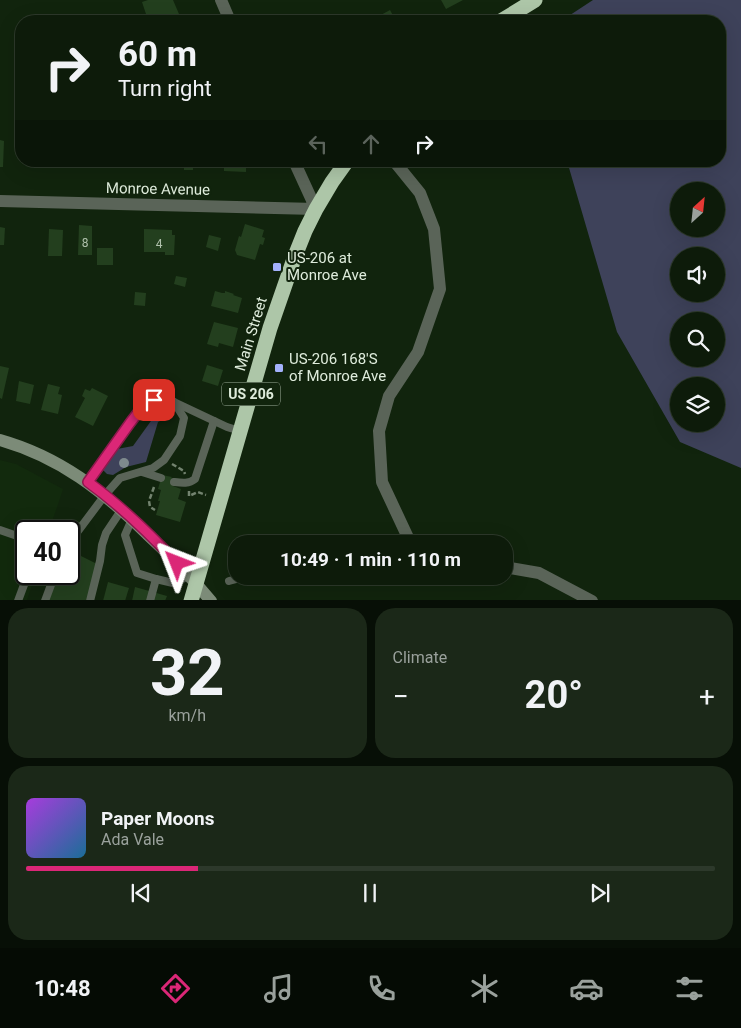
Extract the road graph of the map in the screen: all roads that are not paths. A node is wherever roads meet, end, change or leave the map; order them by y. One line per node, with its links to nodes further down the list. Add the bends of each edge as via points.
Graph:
1 (221, 0): 3 (street)
2 (535, 0): 4 (highway)
3 (227, 15)
4 (511, 15)
5 (297, 167): 9 (street)
6 (343, 167): 9 (highway, Main Street / US 206)
7 (399, 167): 24 (street, via 420,193 434,229 440,289 418,352 389,396 379,431 382,482)
8 (0, 201): 9 (street, Monroe Avenue)
9 (316, 209): 12 (highway, Main Street / US 206, via 294,256)
10 (174, 402): 11 (lane); 14 (lane, via 184,418 180,436 164,460); 16 (lane, via 154,400 143,406)
11 (214, 421): 12 (lane); 17 (lane, via 195,479 187,483)
12 (240, 431): 27 (highway, Main Street / US 206)
13 (0, 440): 16 (street, via 42,455)
14 (141, 472): 15 (lane); 18 (lane, via 120,478)
15 (161, 478)
16 (88, 482): 18 (street)
17 (174, 482)
18 (105, 495): 19 (street); 21 (lane)
19 (122, 509): 20 (street); 32 (lane, via 106,532)
20 (132, 518): 26 (lane, via 125,534 137,573); 27 (street)
21 (80, 528)
22 (0, 530): 23 (lane)
23 (15, 535)
24 (408, 535)
25 (513, 569): 36 (street, via 539,573)
26 (156, 579): 27 (lane, via 173,583); 33 (lane)
27 (193, 580): 34 (highway, US 206); 35 (street)
28 (24, 585): 30 (lane)
29 (51, 585): 31 (lane)
30 (18, 600)
31 (45, 600)
32 (90, 600)
33 (150, 600)
34 (193, 600)
35 (211, 600)
36 (592, 600)

